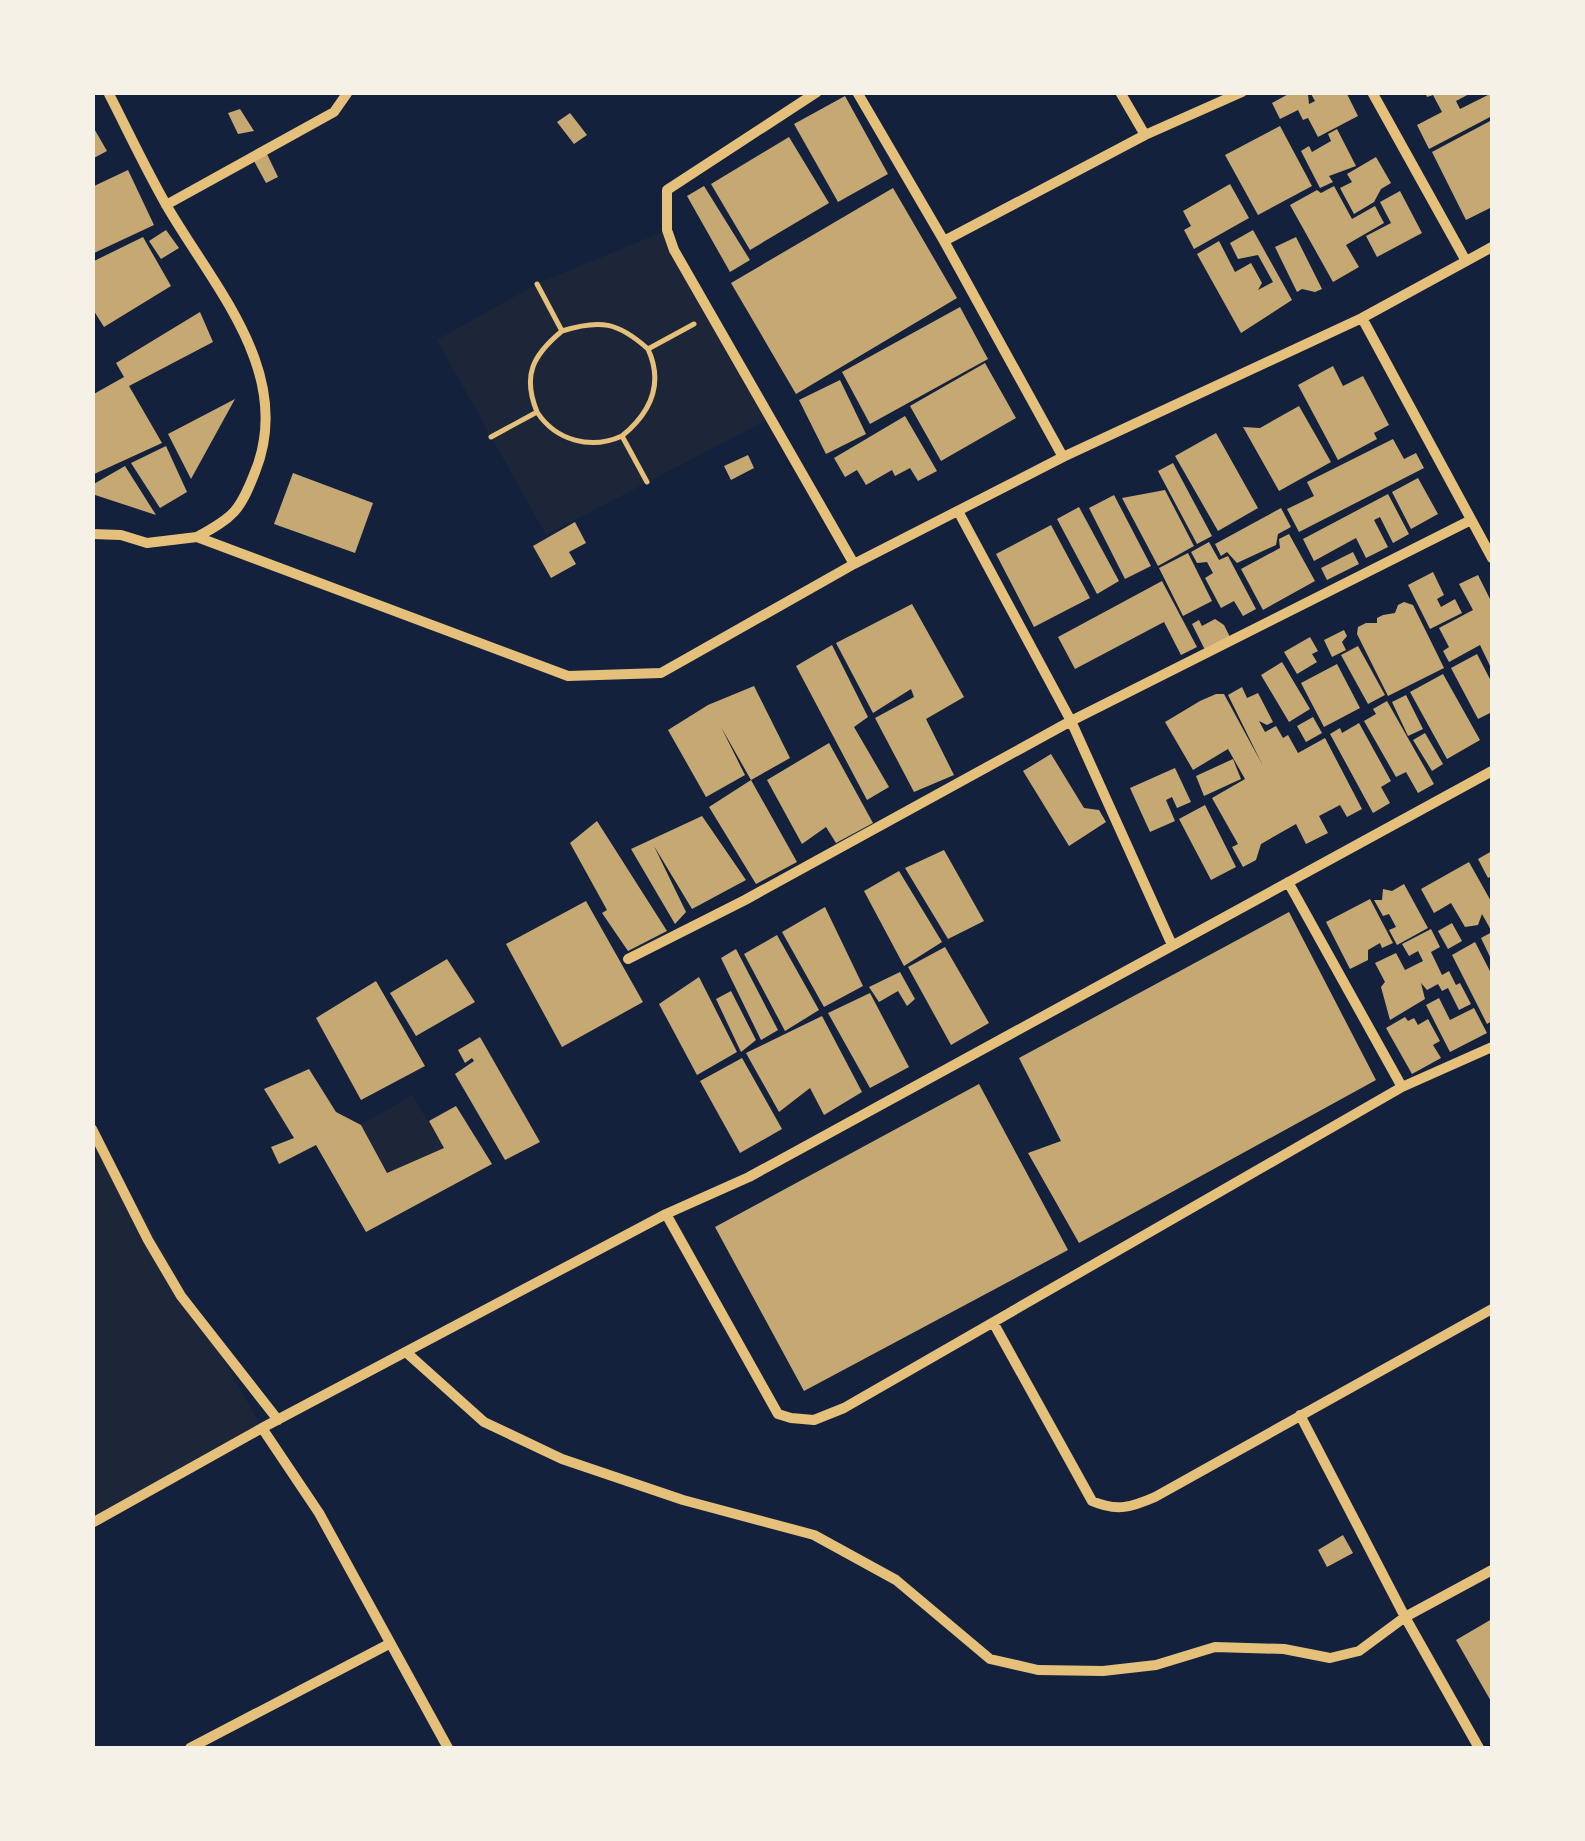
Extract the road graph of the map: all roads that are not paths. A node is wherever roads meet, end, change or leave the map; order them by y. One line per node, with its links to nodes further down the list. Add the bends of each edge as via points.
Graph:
1 (108, 92): 9 (street)
2 (348, 92): 9 (street, via 334,112)
3 (817, 92): 20 (street, via 667,190 670,240)
4 (857, 92): 10 (street)
5 (1120, 92): 8 (street)
6 (1242, 92): 8 (street)
7 (1372, 92): 12 (street)
8 (1144, 134): 10 (street)
9 (166, 205): 18 (street, via 245,333 265,396 266,428 248,492 230,520)
10 (944, 240): 14 (street)
11 (1492, 247): 12 (street)
12 (1466, 262): 13 (street)
13 (1362, 318): 14 (street); 16 (street)
14 (1063, 457): 15 (street)
15 (958, 511): 20 (street); 21 (street)
16 (1472, 520): 19 (street); 21 (street)
17 (92, 534): 18 (street, via 147,543)
18 (197, 537): 20 (street, via 568,676 661,673)
19 (1492, 558)
20 (854, 564)
21 (1071, 721): 24 (street); 25 (street)
22 (1492, 772): 23 (street)
23 (1288, 882): 24 (street); 27 (street)
24 (1172, 945): 29 (street, via 748,1177)
25 (628, 959)
26 (1492, 1046): 27 (street)
27 (1402, 1088): 31 (street)
28 (92, 1129): 34 (street, via 181,1296)
29 (666, 1214): 31 (street, via 778,1414 814,1420 844,1408); 32 (street)
30 (1492, 1308): 33 (street)
31 (994, 1324): 33 (street, via 1092,1502 1108,1508 1155,1497)
32 (407, 1354): 34 (street); 38 (street, via 484,1422 562,1459 814,1535 896,1580 990,1659 1038,1670 1103,1670 1156,1665 1214,1647 1330,1658 1359,1650)
33 (1300, 1415): 38 (street)
34 (278, 1420): 35 (street)
35 (262, 1428): 36 (street); 39 (street, via 319,1514)
36 (92, 1523)
37 (1492, 1570): 38 (street)
38 (1405, 1616): 42 (street)
39 (389, 1644): 40 (street); 41 (street)
40 (190, 1748)
41 (448, 1748)
42 (1479, 1748)

